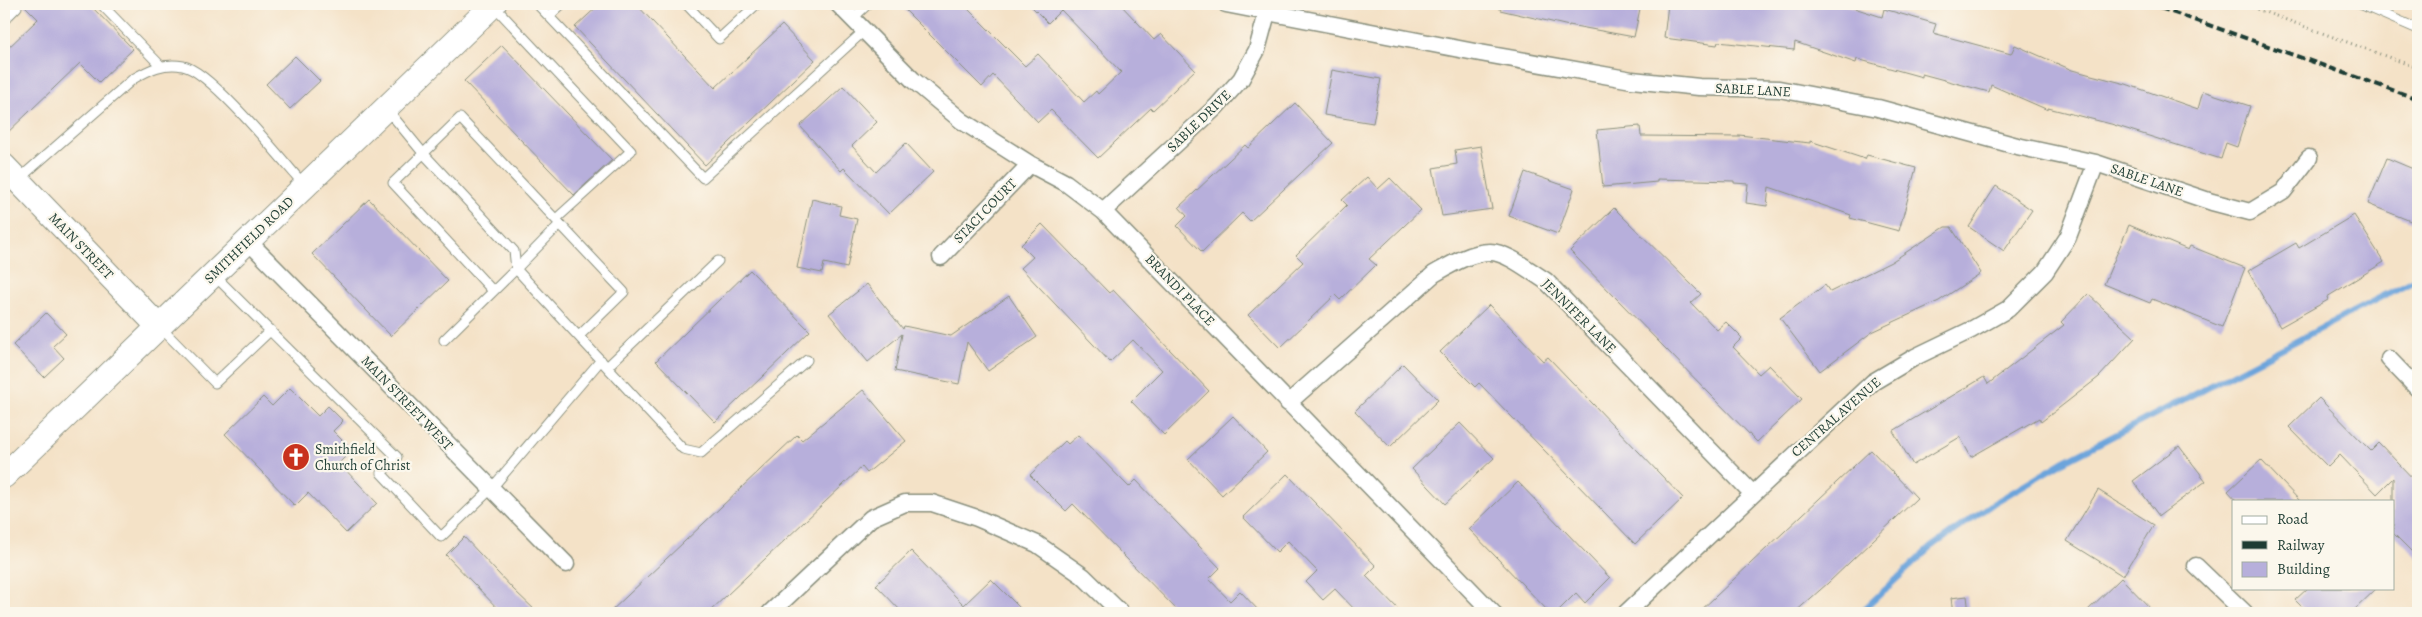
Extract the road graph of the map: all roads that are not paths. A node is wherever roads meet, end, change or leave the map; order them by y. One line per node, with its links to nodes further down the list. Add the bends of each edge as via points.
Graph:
1 (100, 4): 17 (lane)
2 (494, 4): 18 (main road, SMITHFIELD ROAD); 26 (lane, via 631,151)
3 (537, 4): 13 (lane)
4 (562, 4): 13 (lane)
5 (686, 4): 6 (lane, via 720,38)
6 (757, 4)
7 (838, 4): 15 (street, BRANDI PLACE)
8 (868, 4): 15 (lane)
9 (1226, 4): 12 (street, SABLE LANE)
10 (2360, 4): 16 (lane)
11 (17, 7): 14 (lane)
12 (1267, 13): 21 (street, SABLE LANE, via 1632,80 1699,87 1779,89 1878,108 2017,146); 25 (street, SABLE DRIVE, via 1257,50 1241,79 1216,107)
13 (549, 16): 15 (lane, via 703,178)
14 (4, 20)
15 (858, 25): 22 (street, BRANDI PLACE, via 913,80 962,121)
16 (2418, 29)
17 (161, 66): 23 (lane, via 132,80); 24 (lane, via 185,66 202,77)
18 (386, 108): 19 (lane); 24 (main road, SMITHFIELD ROAD)
19 (423, 154): 26 (lane, via 460,118); 30 (lane, via 514,251); 32 (lane, via 393,183)
20 (2309, 158): 21 (street, SABLE LANE, via 2283,192 2250,212)
21 (2096, 163): 44 (street, CENTRAL AVENUE, via 2068,237 2045,272 2008,309 1873,382)
22 (1030, 164): 25 (street, BRANDI PLACE, via 1066,183); 28 (street, STACI COURT)
23 (11, 173): 33 (main road, MAIN STREET)
24 (305, 186): 27 (main road, SMITHFIELD ROAD)
25 (1104, 211): 41 (street, BRANDI PLACE)
26 (558, 222): 30 (lane); 35 (lane, via 624,292)
27 (248, 240): 31 (main road, SMITHFIELD ROAD); 43 (street, MAIN STREET WEST)
28 (941, 257)
29 (718, 261): 39 (lane)
30 (516, 269): 32 (lane); 35 (lane)
31 (214, 274): 33 (main road, SMITHFIELD ROAD); 34 (lane)
32 (493, 290): 36 (lane)
33 (159, 327): 34 (lane, via 215,383); 42 (main road, SMITHFIELD ROAD)
34 (271, 330): 43 (lane, via 397,457 381,473 441,537)
35 (579, 336): 39 (lane)
36 (444, 340)
37 (2389, 359): 40 (street)
38 (807, 360): 39 (lane, via 701,453 683,449)
39 (604, 363): 43 (lane)
40 (2418, 389)
41 (1288, 403): 44 (street, JENNIFER LANE, via 1434,274 1462,259 1490,252 1513,260 1546,281); 49 (street, BRANDI PLACE)
42 (4, 476)
43 (491, 489): 45 (street, MAIN STREET WEST)
44 (1752, 493): 50 (street, CENTRAL AVENUE)
45 (566, 564)
46 (2196, 566): 51 (street)
47 (770, 613): 48 (street, via 871,518 905,503 932,503 1037,544 1083,576)
48 (1121, 613)
49 (1493, 613)
50 (1626, 613)
51 (2246, 613)

